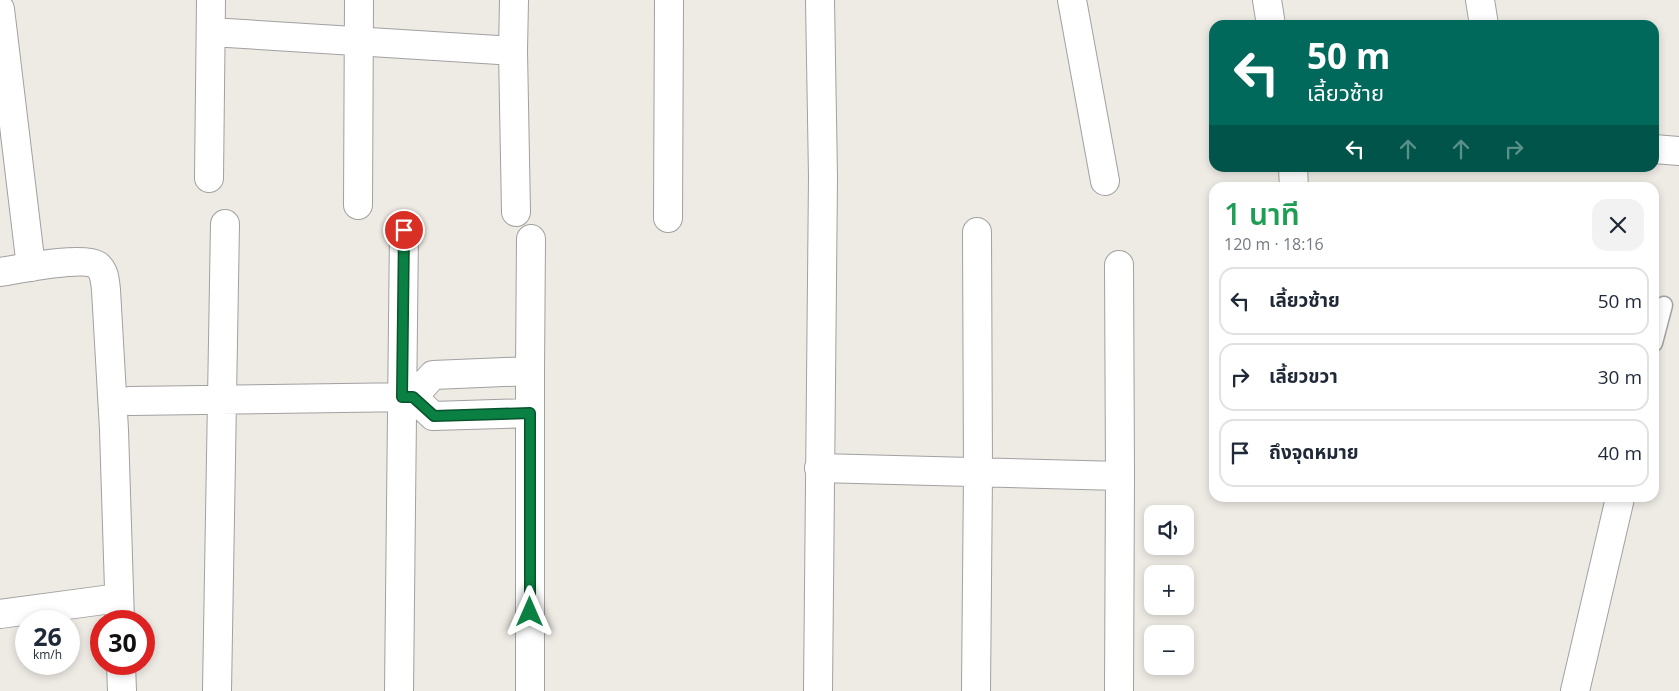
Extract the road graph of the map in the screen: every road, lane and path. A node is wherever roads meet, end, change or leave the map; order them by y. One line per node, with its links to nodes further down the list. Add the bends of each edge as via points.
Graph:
1 (211, 0): 12 (street)
2 (359, 0): 13 (street)
3 (514, 0): 14 (street)
4 (669, 0): 21 (street)
5 (820, 0): 36 (street, via 823,177)
6 (1072, 0): 18 (street)
7 (1267, 0): 10 (street)
8 (1480, 0): 11 (street)
9 (0, 9): 27 (street)
10 (1270, 20)
11 (1483, 20)
12 (211, 32): 13 (street); 17 (street)
13 (359, 42): 14 (street); 19 (street)
14 (513, 51): 20 (street)
15 (1659, 149): 16 (street)
16 (1679, 151)
17 (209, 178)
18 (1104, 181)
19 (358, 205)
20 (516, 212)
21 (668, 218)
22 (225, 224): 33 (street)
23 (404, 230): 32 (street)
24 (977, 232): 37 (street)
25 (531, 238): 31 (street)
26 (1119, 265): 38 (street)
27 (31, 267): 28 (street); 40 (street, via 84,262 96,265 103,272 114,430)
28 (0, 272)
29 (1664, 305): 30 (lane)
30 (1659, 324)
31 (530, 371): 32 (street, via 433,374); 35 (street)
32 (408, 397): 33 (street); 35 (street, via 434,416); 46 (street)
33 (222, 399): 34 (street); 45 (street)
34 (130, 401)
35 (530, 413): 47 (street)
36 (820, 468): 37 (street); 48 (street)
37 (978, 473): 38 (street); 49 (street)
38 (1120, 476): 50 (street)
39 (1619, 502): 51 (street)
40 (119, 610)
41 (90, 611): 42 (street)
42 (0, 614)
43 (121, 675): 44 (street)
44 (122, 691)
45 (217, 691)
46 (399, 691)
47 (530, 691)
48 (818, 691)
49 (976, 691)
50 (1120, 691)
51 (1575, 691)

